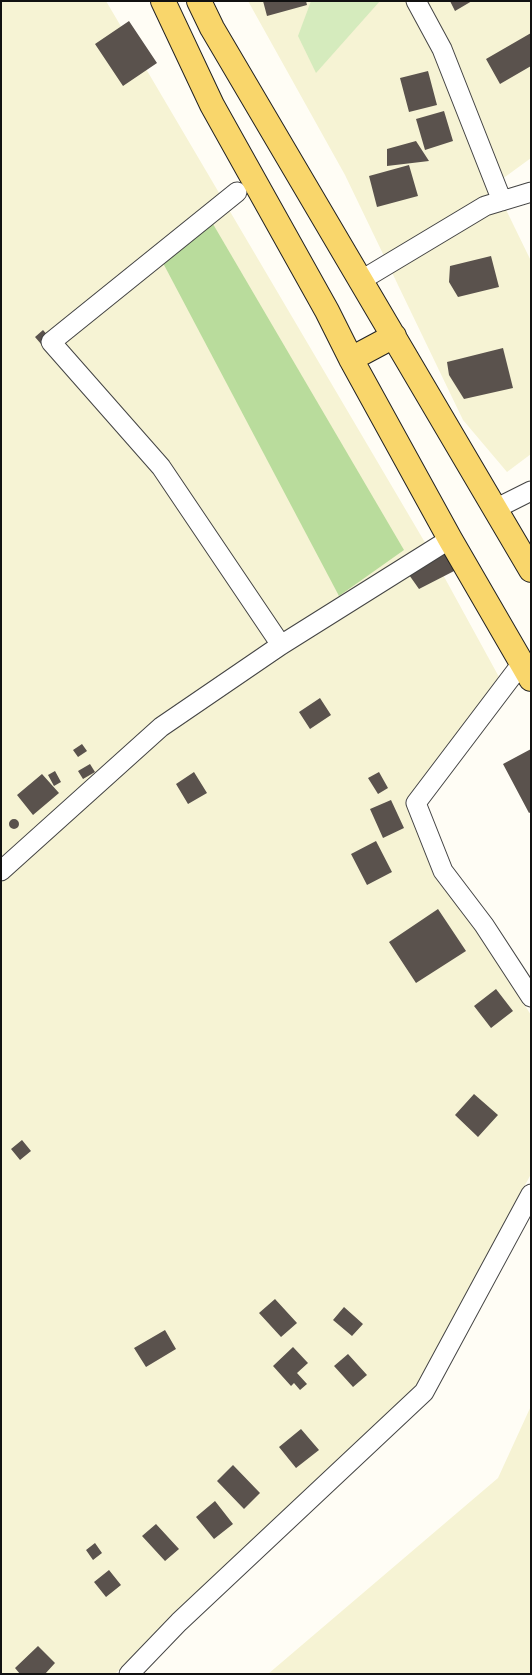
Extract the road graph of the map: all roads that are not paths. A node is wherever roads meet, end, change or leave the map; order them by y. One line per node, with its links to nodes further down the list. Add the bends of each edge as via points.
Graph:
1 (163, 1): 9 (main road, via 212,105)
2 (199, 1): 7 (main road)
3 (416, 1): 6 (street, via 442,50)
4 (237, 192): 14 (street, via 51,342 161,467)
5 (531, 192): 6 (street)
6 (502, 201): 7 (street, via 485,206)
7 (360, 281): 8 (main road)
8 (394, 336): 9 (main road); 11 (main road)
9 (351, 359): 12 (main road)
10 (531, 491): 11 (street)
11 (495, 509): 13 (main road)
12 (450, 539): 14 (street); 15 (main road)
13 (531, 570)
14 (281, 645): 16 (street, via 161,727)
15 (526, 671): 17 (street, via 416,803 443,871 484,925)
16 (1, 871)
17 (531, 997)
18 (531, 1194): 19 (street, via 424,1392 179,1622)
19 (129, 1674)

